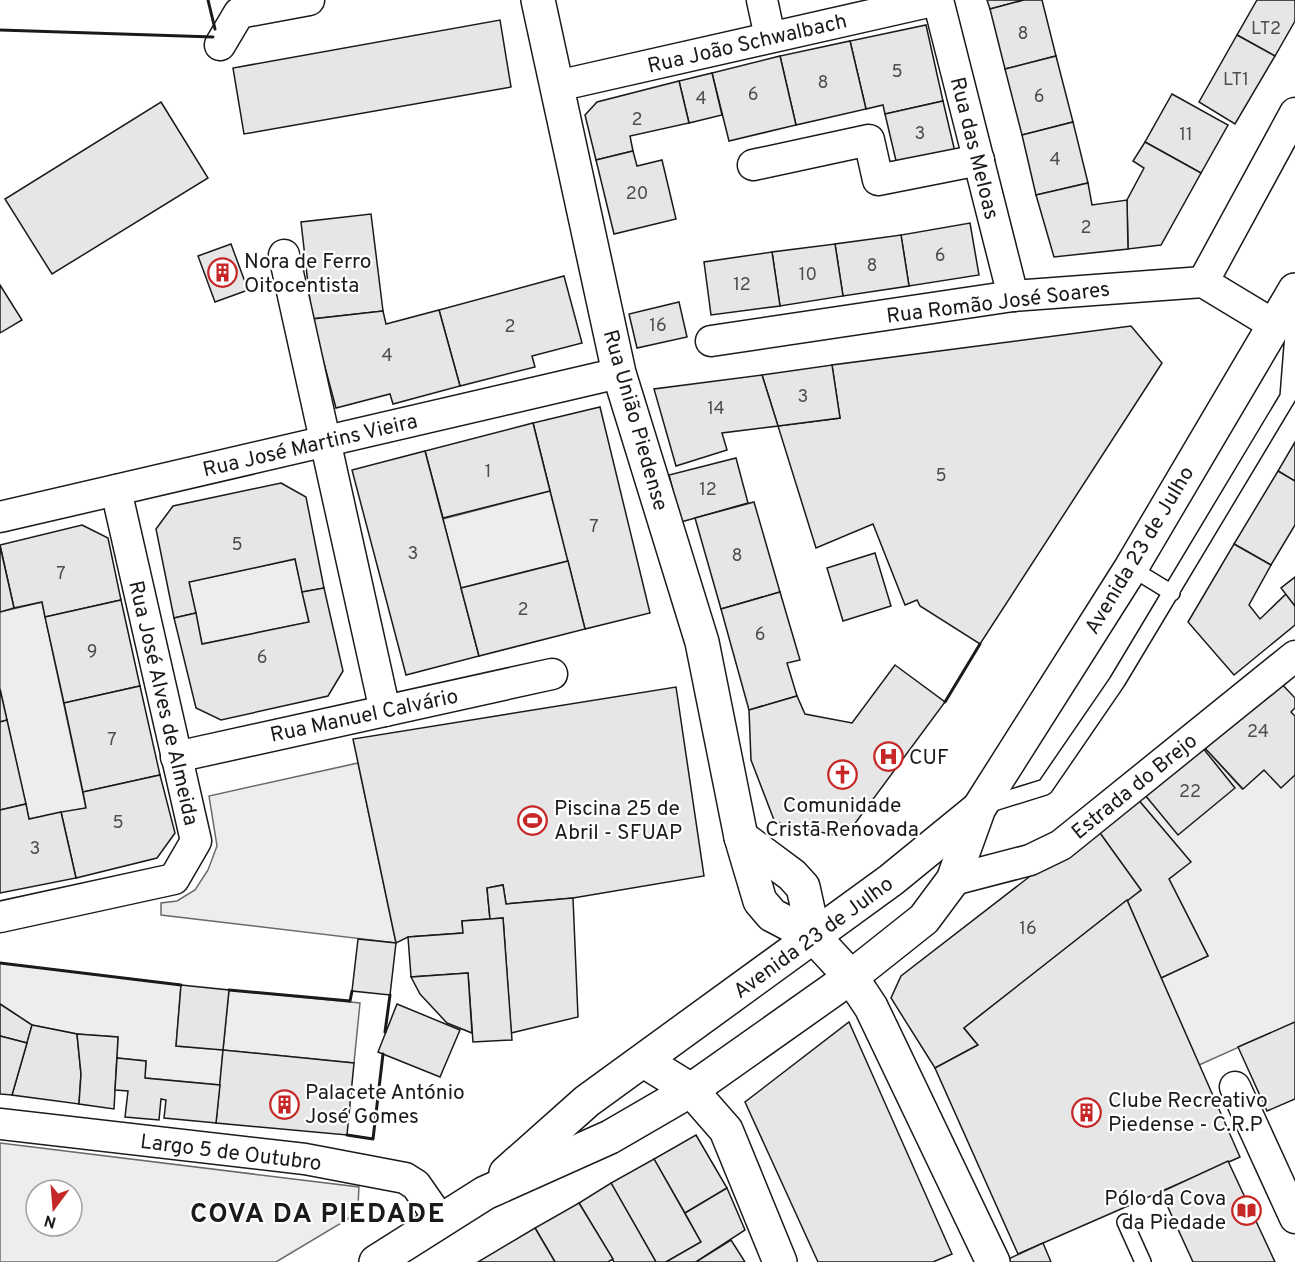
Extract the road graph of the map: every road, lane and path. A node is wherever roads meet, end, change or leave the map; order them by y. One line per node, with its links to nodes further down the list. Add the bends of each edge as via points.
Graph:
1 (309, 0): 6 (street, via 239,13)
2 (538, 0): 7 (main road, Rua União Piedense)
3 (762, 0): 5 (street)
4 (937, 0): 5 (street, Rua João Schwalbach); 9 (street, Rua das Meloas)
5 (770, 37): 7 (street, Rua João Schwalbach)
6 (220, 45)
7 (557, 86): 17 (main road, Rua União Piedense)
8 (1295, 113): 12 (street)
9 (979, 160): 10 (street, via 878,180 869,141); 14 (street, Rua das Meloas)
10 (753, 165)
11 (284, 255): 18 (street)
12 (1203, 282): 14 (street, Rua Romão José Soares); 15 (street)
13 (1295, 290): 15 (main road, Avenida 23 de Julho)
14 (1013, 296): 16 (street, Rua Romão José Soares)
15 (1284, 317): 21 (main road, Avenida 23 de Julho); 22 (lane, via 1288,398)
16 (711, 341)
17 (620, 373): 18 (street, Rua José Martins Vieira); 30 (main road, Rua União Piedense, via 702,642 741,837 760,901 772,915)
18 (323, 442): 19 (street, Rua José Martins Vieira); 25 (street)
19 (116, 490): 20 (street, Rua José Martins Vieira); 26 (street, Rua José Alves de Almeida)
20 (0, 516)
21 (1131, 568): 22 (lane); 27 (main road, Avenida 23 de Julho)
22 (1172, 593): 27 (lane, via 1118,682 1045,787)
23 (1295, 656): 28 (street, Estrada do Brejo, via 1061,845 1030,860)
24 (552, 674): 25 (street, Rua Manuel Calvário)
25 (385, 711): 26 (street, Rua Manuel Calvário)
26 (176, 757): 29 (street, Rua José Alves de Almeida, via 196,841 174,879)
27 (979, 808): 28 (main road, Avenida 23 de Julho); 30 (main road, Avenida 23 de Julho)
28 (953, 880): 31 (main road, Avenida 23 de Julho, via 924,919)
29 (0, 917)
30 (814, 937): 31 (main road, Rua União Piedense); 32 (main road, Avenida 23 de Julho)
31 (851, 977): 34 (main road, Avenida 23 de Julho); 42 (main road, Rua União Piedense, via 871,1007)
32 (644, 1061): 34 (main road); 36 (main road, via 587,1101)
33 (1235, 1087): 37 (street)
34 (691, 1090): 36 (main road, via 610,1137); 41 (main road, via 726,1130)
35 (0, 1124): 38 (street, Largo 5 de Outubro, via 305,1159 405,1178 416,1185)
36 (485, 1193): 38 (main road)
37 (1295, 1218)
38 (441, 1221): 40 (main road)
39 (1125, 1222): 43 (lane)
40 (376, 1262)
41 (780, 1262)
42 (993, 1262)
43 (1143, 1262)

